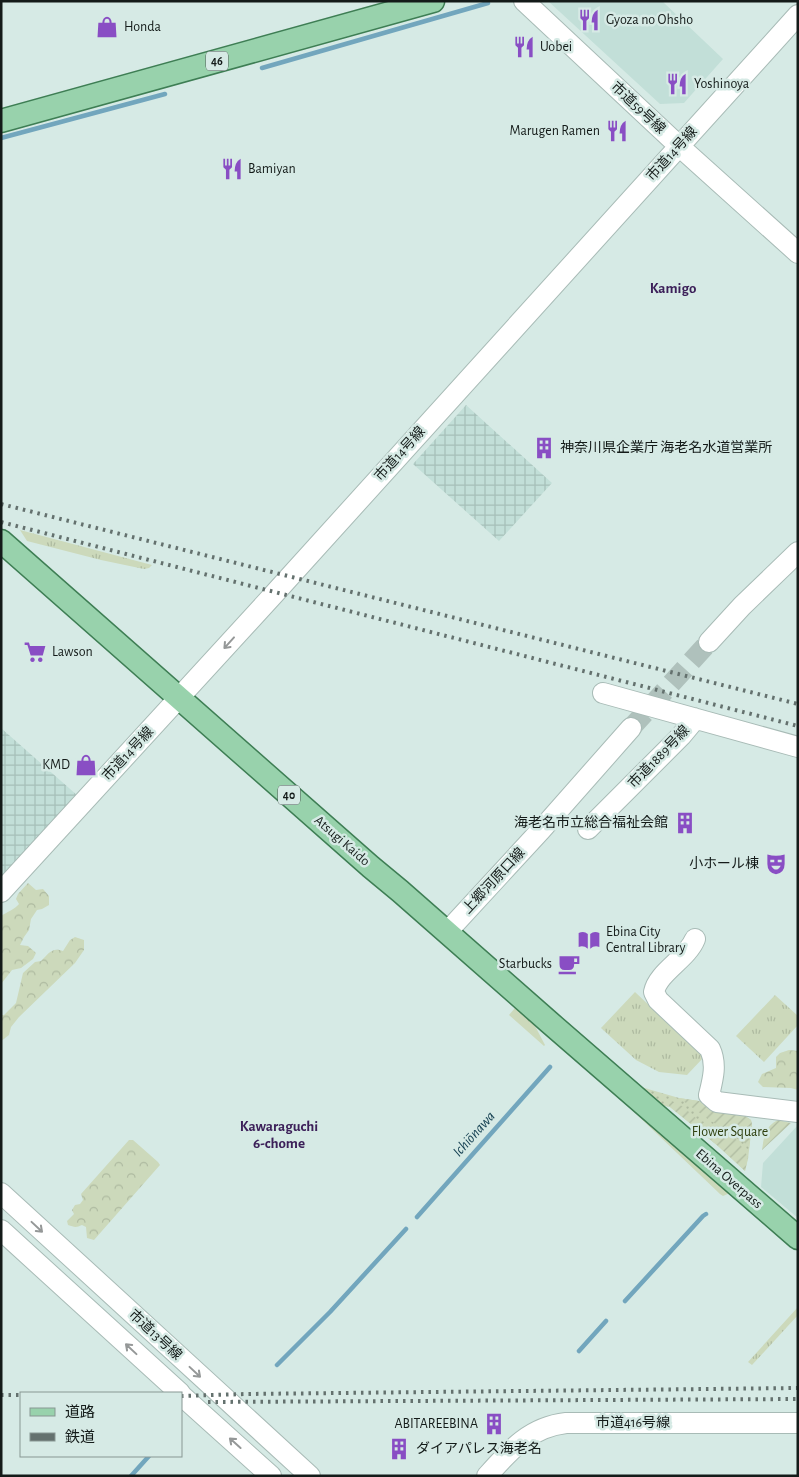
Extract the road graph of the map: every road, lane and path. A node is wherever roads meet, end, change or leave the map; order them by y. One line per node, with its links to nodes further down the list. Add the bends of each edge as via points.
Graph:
1 (434, 1): 4 (main road, 46)
2 (524, 1): 5 (street, 市道59号線)
3 (798, 16): 5 (street, 市道14号線)
4 (1, 121)
5 (679, 146): 6 (street, 市道59号線); 11 (street, 市道14号線, one-way to 11)
6 (798, 253)
7 (1, 541): 11 (main road, Atsugi Kaido / 40)
8 (798, 552): 9 (street)
9 (709, 642)
10 (603, 693): 12 (street)
11 (180, 698): 16 (street, 市道14号線); 17 (main road, Atsugi Kaido / 40)
12 (694, 718): 14 (street, 市道1889号線); 15 (street, 市道1889号線, via 682,736)
13 (631, 728): 17 (street, 上郷河原口線)
14 (798, 747)
15 (588, 829)
16 (1, 892)
17 (447, 932): 19 (main road, Atsugi Kaido / 40)
18 (695, 940): 20 (street, via 657,983 654,992 658,1000 710,1049 714,1067 709,1095 717,1102)
19 (593, 1061): 23 (main road, Ebina Overpass / 40)
20 (798, 1112)
21 (1, 1194): 28 (street, 市道13号線, one-way to 28)
22 (1, 1230): 24 (street, 市道13号線, one-way to 22)
23 (798, 1238)
24 (178, 1392)
25 (182, 1396): 27 (street, 市道13号線, one-way to 25)
26 (798, 1423): 29 (street, 市道416号線, via 555,1424 532,1434 514,1447)
27 (271, 1476)
28 (310, 1476)
29 (487, 1476)

